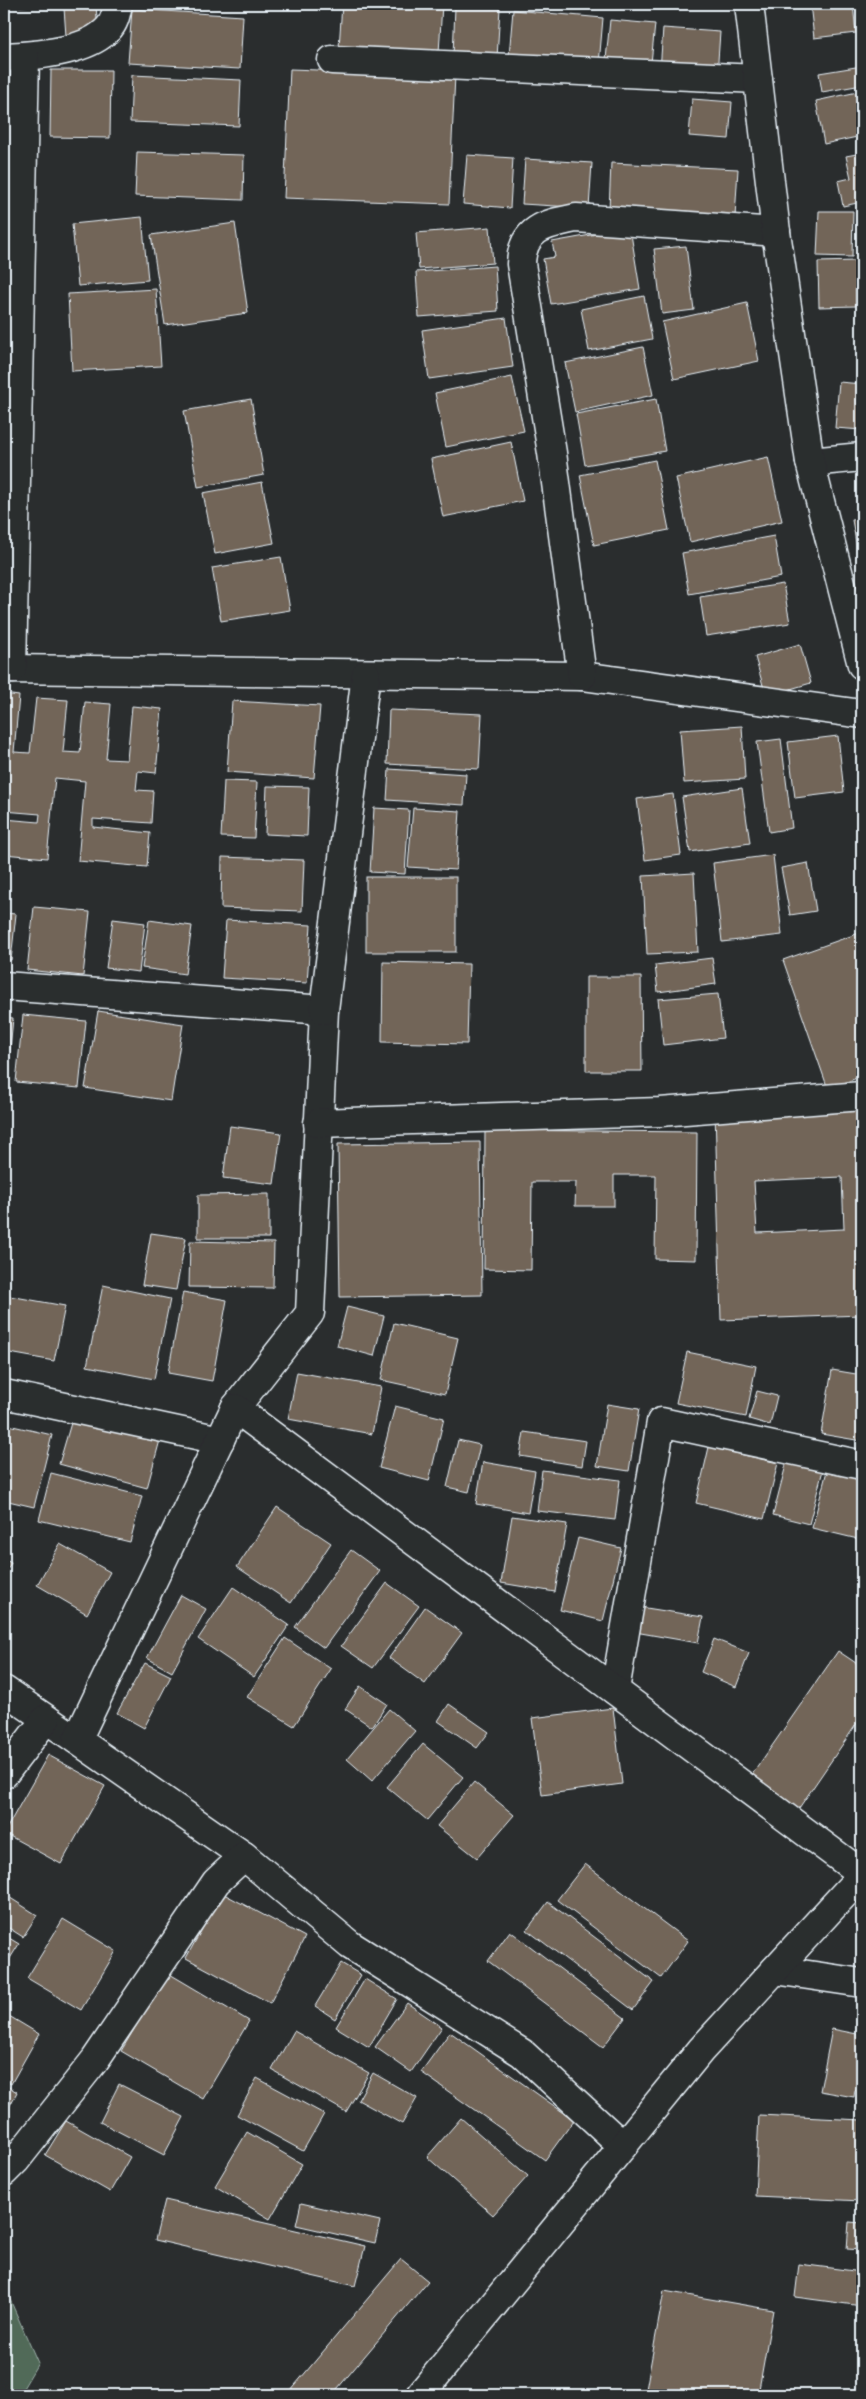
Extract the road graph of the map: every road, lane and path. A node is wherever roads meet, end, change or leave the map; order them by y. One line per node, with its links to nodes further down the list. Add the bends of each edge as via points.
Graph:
1 (118, 4): 3 (main road, via 116,17 108,29 92,41 75,48)
2 (750, 4): 5 (main road)
3 (14, 56): 10 (main road)
4 (332, 60): 5 (main road)
5 (758, 80): 6 (main road)
6 (776, 232): 8 (main road); 12 (main road, via 576,218 538,228 521,252)
7 (862, 456): 8 (main road)
8 (810, 462): 9 (main road)
9 (862, 665)
10 (8, 669): 11 (main road)
11 (366, 674): 12 (main road); 15 (main road)
12 (582, 676): 13 (main road)
13 (862, 714)
14 (4, 986): 15 (main road)
15 (324, 1010): 17 (main road)
16 (862, 1096): 17 (main road, via 660,1112)
17 (318, 1123): 19 (main road, via 310,1314)
18 (4, 1394): 20 (main road)
19 (235, 1408): 20 (main road); 23 (main road)
20 (220, 1440): 25 (main road)
21 (862, 1465): 23 (main road, via 661,1422)
22 (4, 1690): 24 (main road)
23 (615, 1690): 28 (main road)
24 (46, 1719): 25 (main road); 26 (main road)
25 (77, 1740): 27 (main road)
26 (4, 1774)
27 (244, 1856): 31 (main road, via 350,1945 522,2053); 32 (main road, via 216,1882 95,2060)
28 (862, 1874): 29 (main road)
29 (775, 1970): 30 (main road); 31 (main road, via 701,2050)
30 (862, 1983)
31 (623, 2146): 33 (main road)
32 (4, 2172)
33 (420, 2395)

